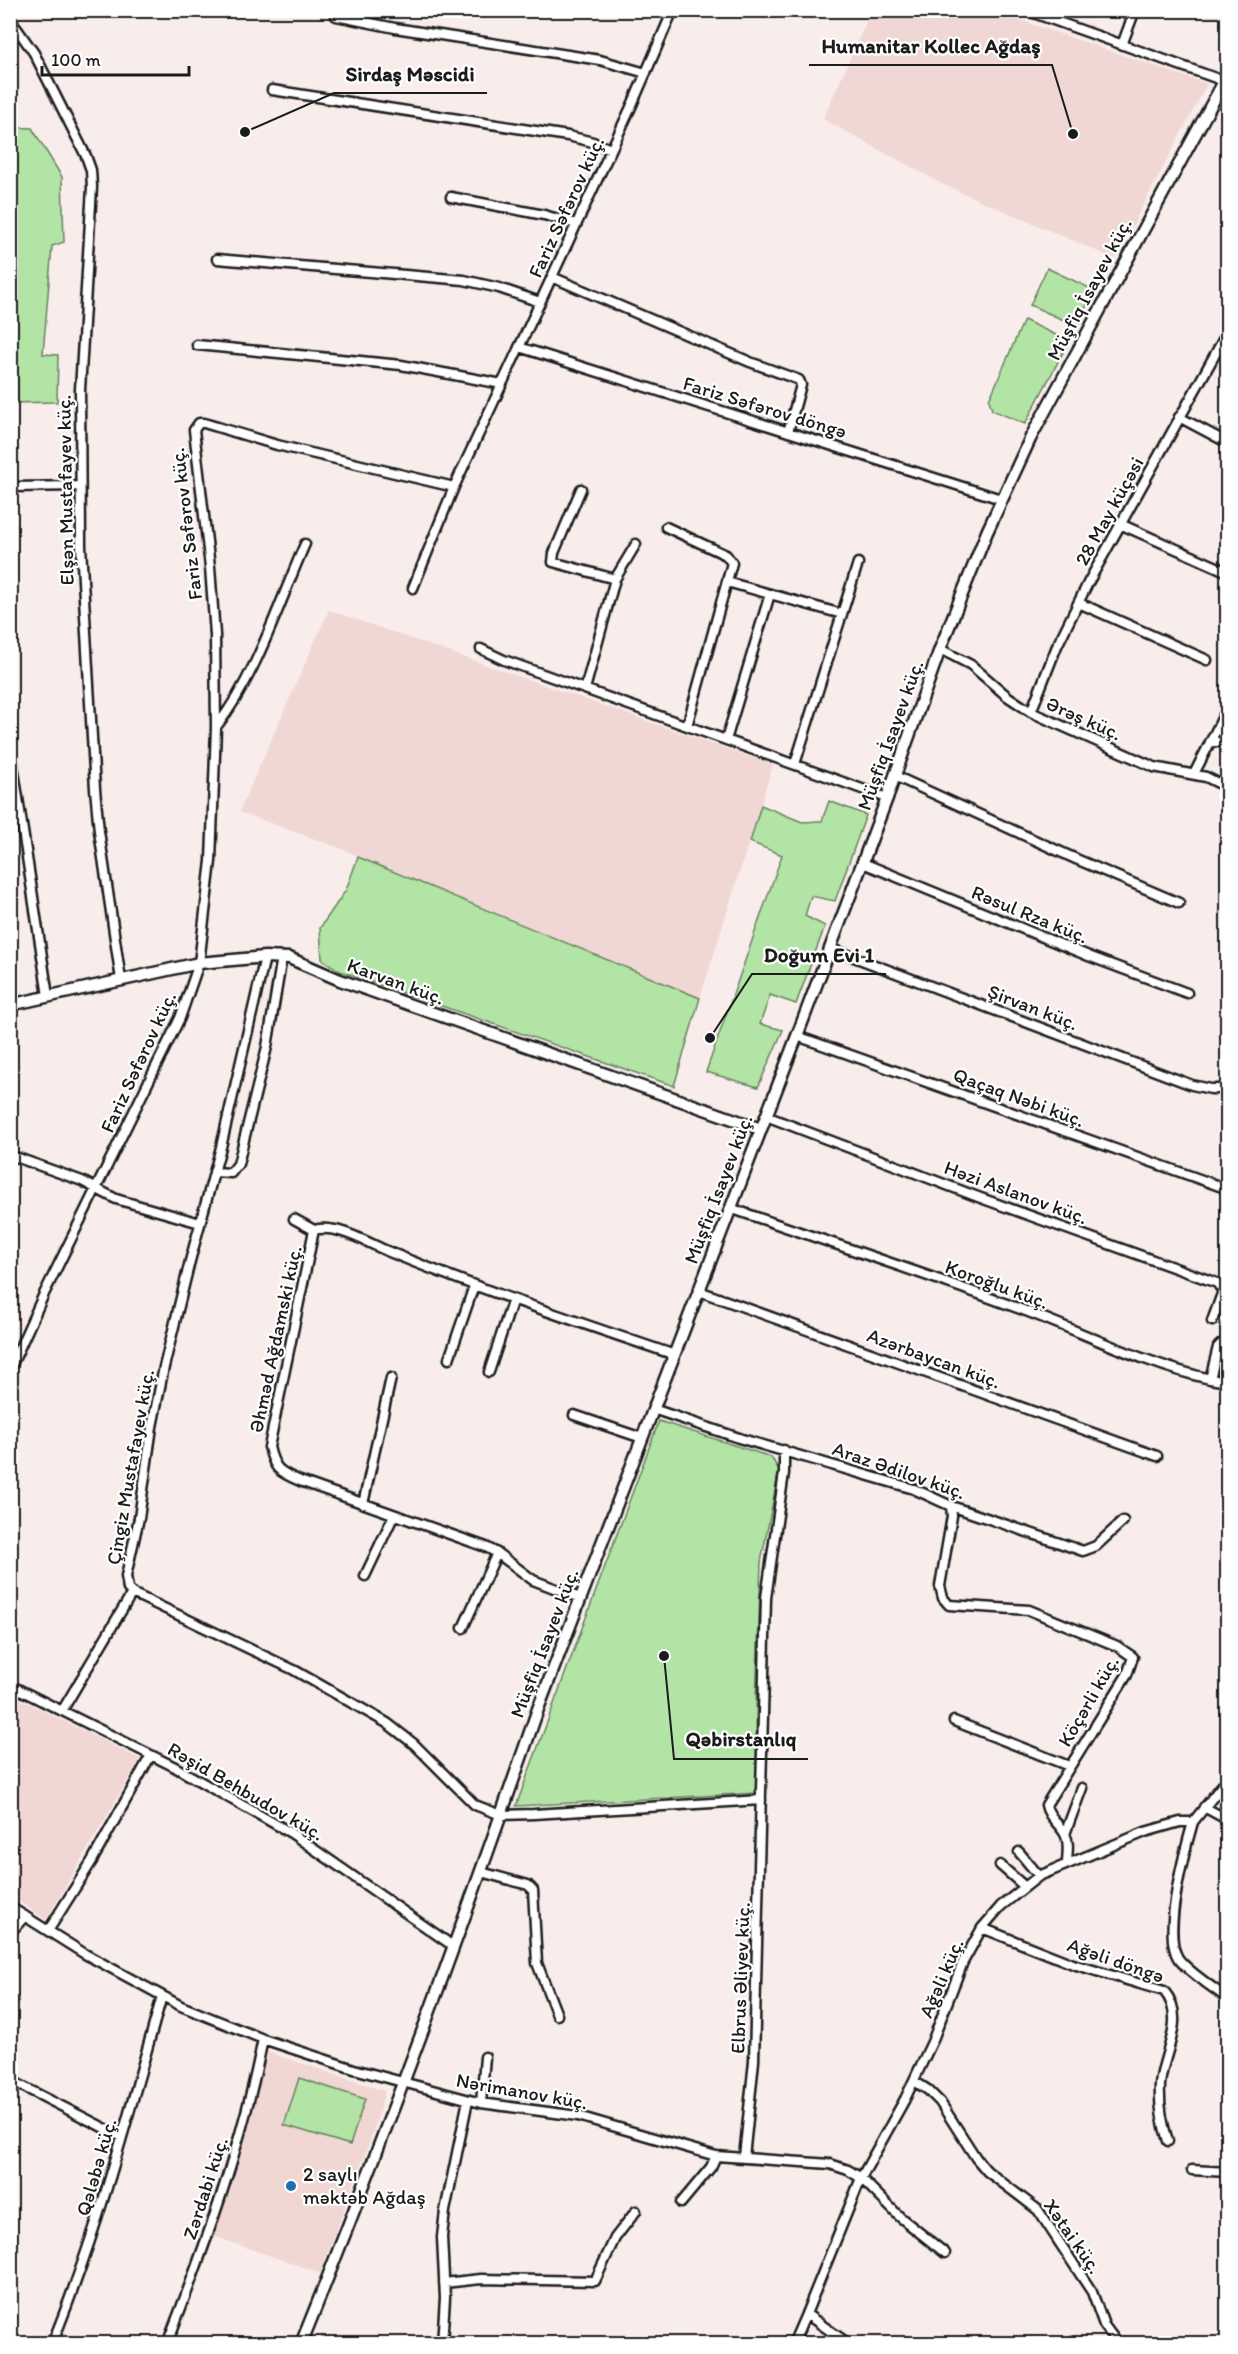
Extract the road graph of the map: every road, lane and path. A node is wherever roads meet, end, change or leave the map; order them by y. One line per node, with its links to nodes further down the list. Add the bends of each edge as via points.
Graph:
1 (673, 10): 8 (street, Fariz Səfərov küç.)
2 (1024, 10): 4 (street)
3 (1135, 10): 7 (street)
4 (1047, 14): 7 (street)
5 (336, 16): 8 (street, via 600,60)
6 (10, 20): 24 (street, Elşən Mustafayev küç., via 34,53 91,170 80,390)
7 (1122, 45): 9 (street)
8 (646, 73): 11 (street, Fariz Səfərov küç.)
9 (1226, 77): 28 (street, Müşfiq İsayev küç., via 1120,268)
10 (272, 90): 11 (street, via 568,136)
11 (611, 149): 13 (street, Fariz Səfərov küç.)
12 (451, 197): 13 (street)
13 (576, 224): 15 (street, Fariz Səfərov küç.)
14 (217, 259): 16 (street, via 464,280)
15 (552, 276): 16 (street, Fariz Səfərov küç.); 22 (street, via 799,380)
16 (540, 302): 19 (street, Fariz Səfərov küç.)
17 (1227, 331): 21 (street, 28 May küçəsi)
18 (197, 345): 20 (street, via 401,365)
19 (519, 347): 20 (street, Fariz Səfərov küç.); 22 (street, Fariz Səfərov döngə)
20 (502, 384): 26 (street, Fariz Səfərov küç.)
21 (1179, 417): 23 (street); 29 (street, 28 May küçəsi)
22 (788, 432): 28 (street, Fariz Səfərov döngə)
23 (1227, 443)
24 (80, 486): 25 (street); 64 (street, Elşən Mustafayev küç., via 95,789)
25 (10, 487)
26 (454, 487): 37 (street); 48 (street, Fariz Səfərov küç., via 277,445 204,423 196,426 192,435 215,635)
27 (581, 489): 35 (street, via 553,562)
28 (1001, 499): 42 (street, Müşfiq İsayev küç.)
29 (1120, 524): 34 (street); 39 (street, 28 May küçəsi)
30 (666, 527): 36 (street, via 732,559)
31 (305, 543): 48 (street, via 248,678)
32 (636, 544): 35 (street)
33 (858, 563): 40 (street)
34 (1227, 572)
35 (615, 579): 44 (street)
36 (727, 582): 38 (street); 47 (street)
37 (413, 588)
38 (770, 594): 40 (street); 49 (street)
39 (1078, 603): 43 (street); 46 (street, 28 May küçəsi)
40 (842, 614): 53 (street)
41 (482, 649): 44 (street)
42 (940, 649): 46 (street, Ərəş küç., via 971,665); 55 (street, Müşfiq İsayev küç.)
43 (1207, 660)
44 (585, 689): 47 (street)
45 (1227, 707): 50 (street)
46 (1031, 712): 54 (street, Ərəş küç., via 1154,767)
47 (687, 726): 49 (street)
48 (216, 728): 63 (street, Fariz Səfərov küç., via 211,861)
49 (726, 740): 53 (street)
50 (1210, 742): 51 (street); 54 (street)
51 (1227, 742)
52 (10, 745): 66 (street)
53 (795, 764): 57 (street)
54 (1194, 774): 56 (street, Ərəş küç.)
55 (895, 776): 57 (street, Müşfiq İsayev küç.); 59 (street)
56 (1227, 788)
57 (887, 798): 58 (street, Müşfiq İsayev küç.)
58 (863, 863): 60 (street, Müşfiq İsayev küç.); 65 (street, Rəsul Rza küç.)
59 (1179, 903)
60 (830, 948): 68 (street, Müşfiq İsayev küç.); 69 (street, Şirvan küç., via 1192,1085)
61 (265, 957): 62 (street, Karvan küç.); 63 (street, Karvan küç.); 73 (street, Çingiz Mustafayev küç.)
62 (282, 957): 71 (street, Karvan küç.); 73 (street, via 267,1047 238,1164 231,1173)
63 (199, 963): 64 (street, Karvan küç.); 74 (street, Fariz Səfərov küç., via 180,1018)
64 (121, 980): 66 (street, Karvan küç.)
65 (1187, 993)
66 (48, 996): 67 (street, Karvan küç.)
67 (10, 1005)
68 (797, 1036): 70 (street, Müşfiq İsayev küç.); 75 (street, Qaçaq Nəbi küç.)
69 (1225, 1089)
70 (765, 1116): 71 (street, Müşfiq İsayev küç.); 83 (street, Həzi Aslanov küç., via 1216,1283 1223,1291)
71 (760, 1129): 76 (street, Müşfiq İsayev küç.)
72 (10, 1155): 74 (street)
73 (214, 1172): 78 (street, Çingiz Mustafayev küç.)
74 (96, 1189): 78 (street, via 116,1199); 87 (street, Fariz Səfərov küç.)
75 (1227, 1192)
76 (730, 1208): 81 (street, Müşfiq İsayev küç.); 90 (street, Koroğlu küç., via 1003,1303 1143,1359)
77 (294, 1219): 79 (street)
78 (200, 1223): 103 (street, Çingiz Mustafayev küç., via 152,1427 126,1576)
79 (314, 1230): 80 (street, Əhməd Ağdamski küç., via 323,1228 350,1235); 97 (street, Əhməd Ağdamski küç., via 269,1447 273,1463 282,1473)
80 (474, 1286): 82 (street, Əhməd Ağdamski küç.); 86 (street)
81 (699, 1291): 85 (street, Müşfiq İsayev küç.); 96 (street, Azərbaycan küç.)
82 (513, 1299): 85 (street, Əhməd Ağdamski küç.); 88 (street)
83 (1212, 1321)
84 (1227, 1344): 90 (street, via 1218,1347)
85 (675, 1355): 92 (street, Müşfiq İsayev küç.)
86 (449, 1359)
87 (10, 1368)
88 (489, 1371)
89 (392, 1378): 97 (street)
90 (1210, 1379): 91 (street, Koroğlu küç.)
91 (1227, 1382)
92 (653, 1409): 94 (street, Müşfiq İsayev küç.); 95 (street, Araz Ədilov küç.)
93 (574, 1415): 94 (street)
94 (642, 1438): 104 (street, Müşfiq İsayev küç.)
95 (784, 1450): 98 (street, Araz Ədilov küç., via 914,1488); 113 (street, Elbrus Əliyev küç., via 766,1598)
96 (1157, 1456)
97 (363, 1504): 99 (street, Əhməd Ağdamski küç.)
98 (951, 1506): 100 (street, Araz Ədilov küç., via 1083,1551 1096,1546); 110 (street, Köçərli küç., via 940,1586 949,1605 1029,1610 1117,1646 1133,1657 1127,1675)
99 (394, 1515): 101 (street, Əhməd Ağdamski küç.); 102 (street)
100 (1122, 1521)
101 (497, 1553): 104 (street, Əhməd Ağdamski küç., via 533,1580); 105 (street)
102 (365, 1576)
103 (132, 1593): 107 (street); 115 (street, Çingiz Mustafayev küç., via 354,1702 403,1734 475,1805)
104 (580, 1598): 115 (street, Müşfiq İsayev küç.)
105 (463, 1628)
106 (10, 1685): 107 (street, Rəşid Behbudov küç.)
107 (62, 1711): 109 (street, Rəşid Behbudov küç.)
108 (954, 1721): 110 (street)
109 (151, 1755): 128 (street); 130 (street, Rəşid Behbudov küç., via 291,1833)
110 (1069, 1766): 118 (street, Köçərli küç., via 1046,1805)
111 (1227, 1778): 114 (street)
112 (1082, 1788): 118 (street)
113 (761, 1800): 115 (street); 144 (street, Elbrus Əliyev küç., via 754,2061)
114 (1204, 1808): 116 (street); 117 (street)
115 (501, 1815): 122 (street, Müşfiq İsayev küç.)
116 (1227, 1820)
117 (1193, 1822): 120 (street, Ağəli küç., via 1169,1824); 132 (street, via 1176,1901 1175,1951 1180,1960)
118 (1065, 1834): 120 (street)
119 (1019, 1852): 123 (street)
120 (1067, 1864): 123 (street, Ağəli küç.)
121 (1000, 1865): 124 (street)
122 (481, 1872): 130 (street, Müşfiq İsayev küç.); 133 (street, via 528,1885 533,1890 537,1963)
123 (1039, 1876): 124 (street, Ağəli küç.)
124 (1024, 1886): 127 (street, Ağəli küç.)
125 (10, 1907): 126 (street, Nərimanov küç.)
126 (25, 1916): 128 (street, Nərimanov küç.); 129 (street)
127 (982, 1928): 137 (street, Ağəli küç., via 963,1962); 142 (street, Ağəli döngə, via 1073,1964 1164,1991 1172,2000 1174,2027 1160,2084)
128 (48, 1931): 131 (street, Nərimanov küç.)
129 (10, 1933)
130 (453, 1947): 138 (street, Müşfiq İsayev küç.)
131 (162, 1996): 134 (street, Nərimanov küç.); 141 (street, Qələbə küç.)
132 (1227, 2001)
133 (557, 2015)
134 (263, 2039): 138 (street, Nərimanov küç.); 154 (street, Zərdabi küç., via 242,2128)
135 (486, 2056): 140 (street)
136 (10, 2080): 141 (street)
137 (914, 2081): 147 (street, Ağəli küç.); 159 (street, Xətai küç., via 940,2102 987,2171 1038,2210 1092,2292 1104,2325)
138 (402, 2084): 139 (street, Nərimanov küç.); 155 (street, Müşfiq İsayev küç.)
139 (468, 2100): 140 (street, Nərimanov küç.); 151 (street, via 445,2211)
140 (481, 2103): 143 (street, Nərimanov küç., via 578,2116)
141 (122, 2137): 153 (street, Qələbə küç., via 99,2217)
142 (1168, 2141)
143 (716, 2156): 144 (street, Nərimanov küç.); 148 (street)
144 (744, 2157): 147 (street, Nərimanov küç., via 830,2164)
145 (1192, 2170): 146 (street)
146 (1227, 2172)
147 (861, 2178): 150 (street, Nərimanov küç., via 900,2217); 152 (street)
148 (681, 2203)
149 (636, 2211): 151 (street, via 615,2238 595,2281 481,2279)
150 (945, 2253)
151 (444, 2283): 156 (street)
152 (806, 2314): 157 (street); 158 (street)
153 (52, 2343)
154 (167, 2343)
155 (301, 2343)
156 (442, 2343)
157 (793, 2343)
158 (849, 2343)
159 (1118, 2343)

